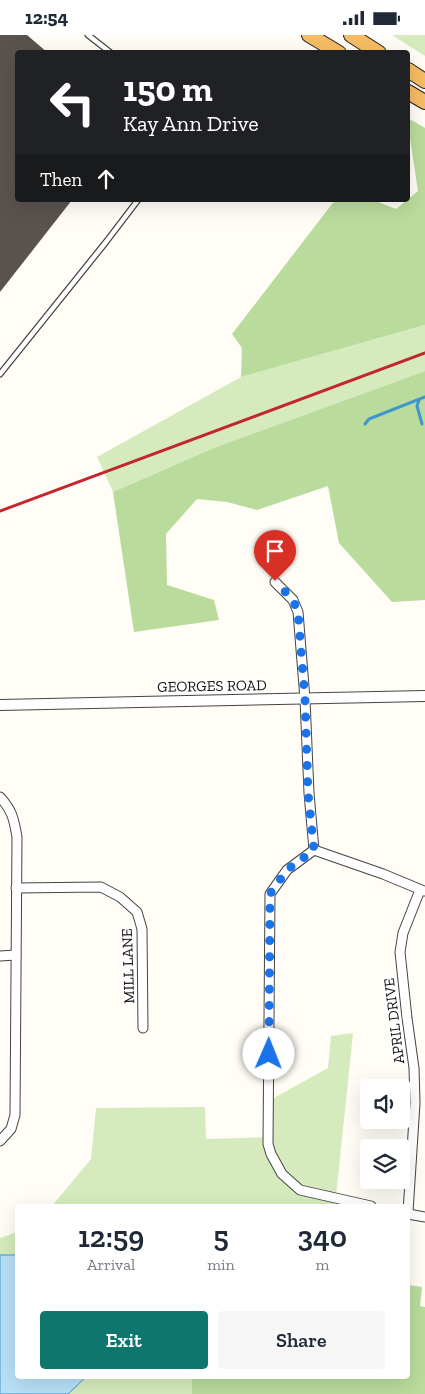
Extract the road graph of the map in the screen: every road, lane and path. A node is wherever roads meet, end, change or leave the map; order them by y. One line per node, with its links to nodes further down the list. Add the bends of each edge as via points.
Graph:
1 (88, 35): 4 (lane)
2 (309, 35): 5 (highway)
3 (351, 35): 6 (highway)
4 (107, 50)
5 (334, 50)
6 (374, 50)
7 (410, 71): 8 (highway)
8 (425, 81)
9 (410, 92): 10 (highway)
10 (425, 101)
11 (136, 202): 12 (lane)
12 (0, 374)
13 (275, 581): 15 (street, via 293,600 298,612)
14 (425, 696): 15 (street, GEORGES ROAD)
15 (305, 699): 16 (street, GEORGES ROAD); 18 (street, via 308,793)
16 (0, 705)
17 (0, 797): 19 (street, via 14,817)
18 (314, 850): 20 (street); 25 (street, via 287,870 270,894 268,1144 282,1174 300,1190)
19 (16, 888): 21 (street); 23 (street, MILL LANE, via 101,887 120,897 137,912 142,929)
20 (423, 891): 26 (street, APRIL DRIVE, via 403,933 400,952 415,1103)
21 (16, 955): 22 (street); 24 (street, via 15,1115 11,1129)
22 (0, 956)
23 (143, 1028)
24 (0, 1141)
25 (362, 1204)
26 (409, 1204)
27 (410, 1213): 28 (street)
28 (425, 1217)

